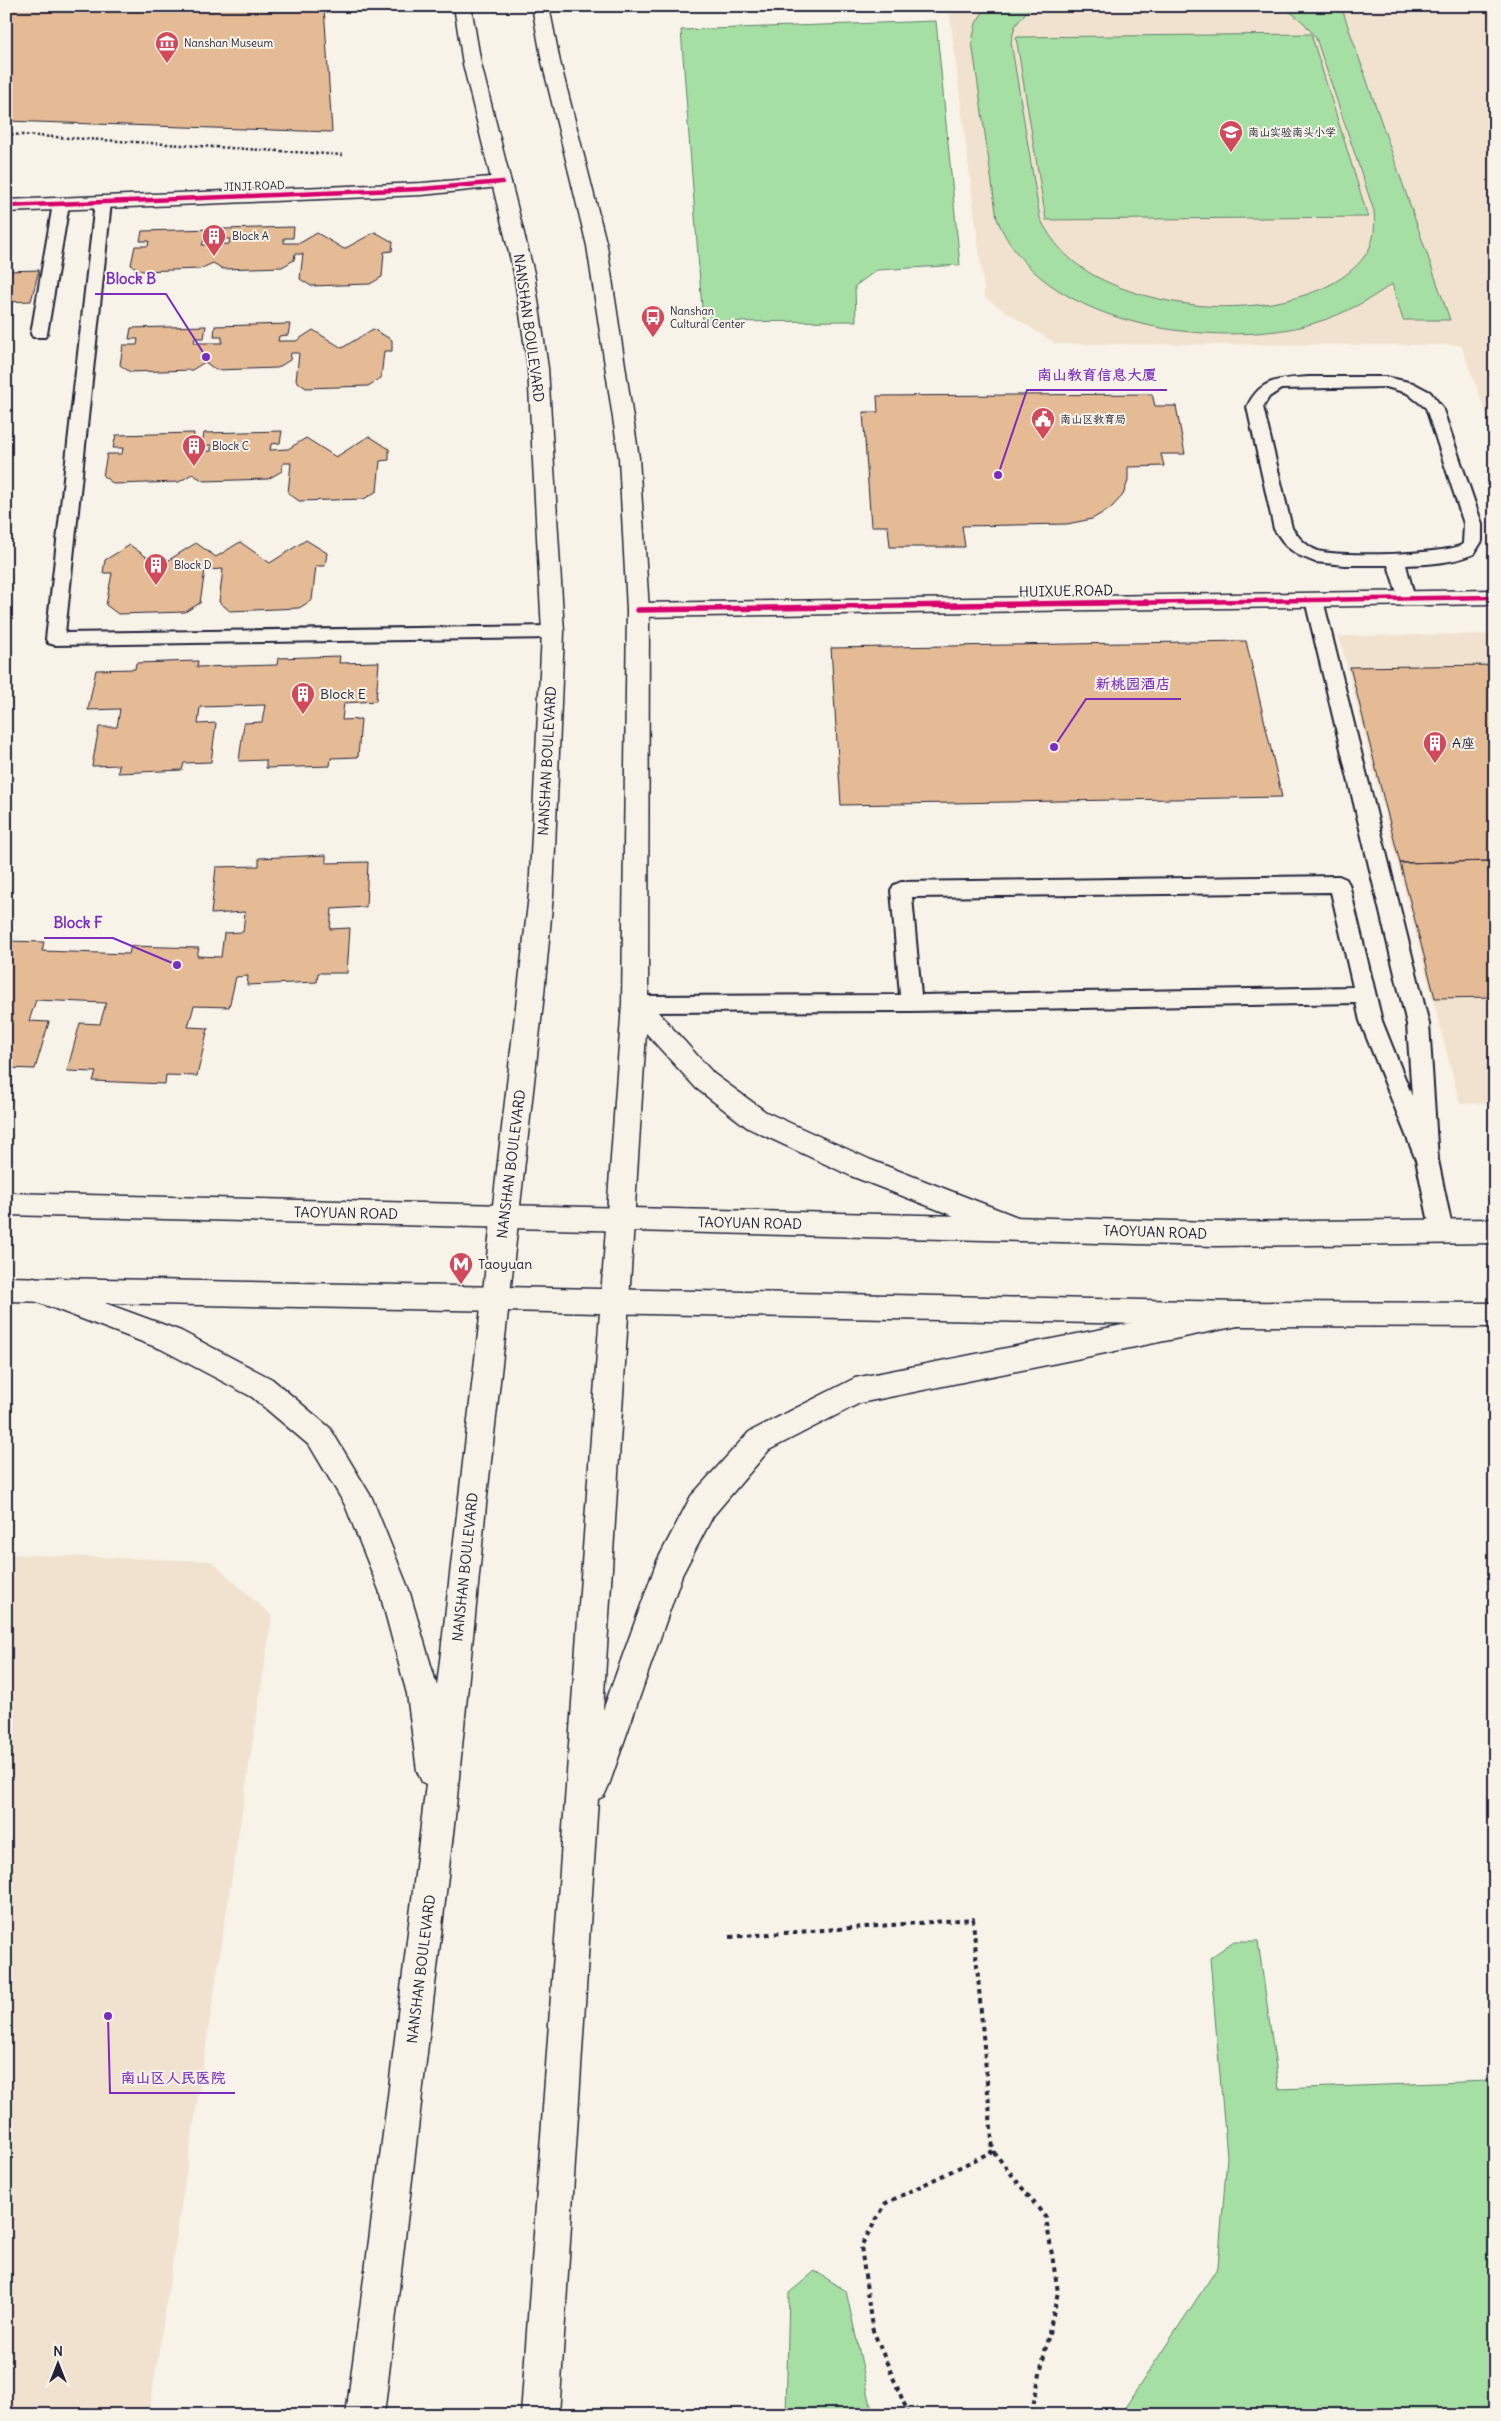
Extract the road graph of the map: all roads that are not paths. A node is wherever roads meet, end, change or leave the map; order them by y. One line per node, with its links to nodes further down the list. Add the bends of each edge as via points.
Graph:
1 (462, 6): 3 (main road, NANSHAN BOULEVARD, via 472,64)
2 (540, 6): 12 (main road, via 598,255 629,458)
3 (502, 182): 4 (main road, JINJI ROAD, via 422,189); 13 (main road, NANSHAN BOULEVARD, via 524,273 538,368)
4 (103, 202): 5 (main road, JINJI ROAD); 13 (lane, via 55,639)
5 (61, 204): 6 (main road, JINJI ROAD); 7 (lane)
6 (6, 206)
7 (39, 334)
8 (1395, 558): 8 (lane, via 1449,556 1467,550 1474,540 1473,524 1434,407 1425,395 1408,386 1386,382 1289,384 1272,386 1260,395 1255,408 1283,529 1292,544 1314,556 1336,560); 10 (lane)
9 (1495, 597): 10 (main road, HUIXUE ROAD)
10 (1406, 598): 11 (main road, HUIXUE ROAD)
11 (1314, 600): 12 (main road, HUIXUE ROAD); 17 (lane, via 1418,1024)
12 (638, 610): 16 (main road)
13 (553, 632): 19 (main road, NANSHAN BOULEVARD, via 541,895)
14 (1365, 996): 15 (lane); 15 (lane, via 1339,884 901,890); 17 (lane, via 1371,1021)
15 (911, 1003): 16 (lane)
16 (635, 1004): 20 (main road); 21 (main road, via 705,1081 757,1120 861,1168)
17 (1427, 1160): 23 (lane)
18 (6, 1204): 19 (main road, TAOYUAN ROAD)
19 (505, 1216): 20 (main road, TAOYUAN ROAD); 25 (main road, NANSHAN BOULEVARD)
20 (621, 1220): 21 (main road, TAOYUAN ROAD); 26 (main road)
21 (1018, 1229): 23 (main road, TAOYUAN ROAD, via 1216,1234)
22 (1495, 1231): 23 (main road, TAOYUAN ROAD)
23 (1442, 1232)
24 (20, 1289): 25 (main road); 29 (main road, via 179,1344 262,1388 320,1437 357,1498 394,1590 423,1694)
25 (495, 1299): 26 (main road); 29 (main road, NANSHAN BOULEVARD)
26 (615, 1302): 27 (main road); 30 (main road)
27 (1238, 1314): 28 (main road); 30 (main road, via 855,1391 759,1441 702,1506 668,1571)
28 (1495, 1315)
29 (439, 1818): 31 (main road, NANSHAN BOULEVARD)
30 (581, 1820): 32 (main road)
31 (364, 2415)
32 (540, 2415)

